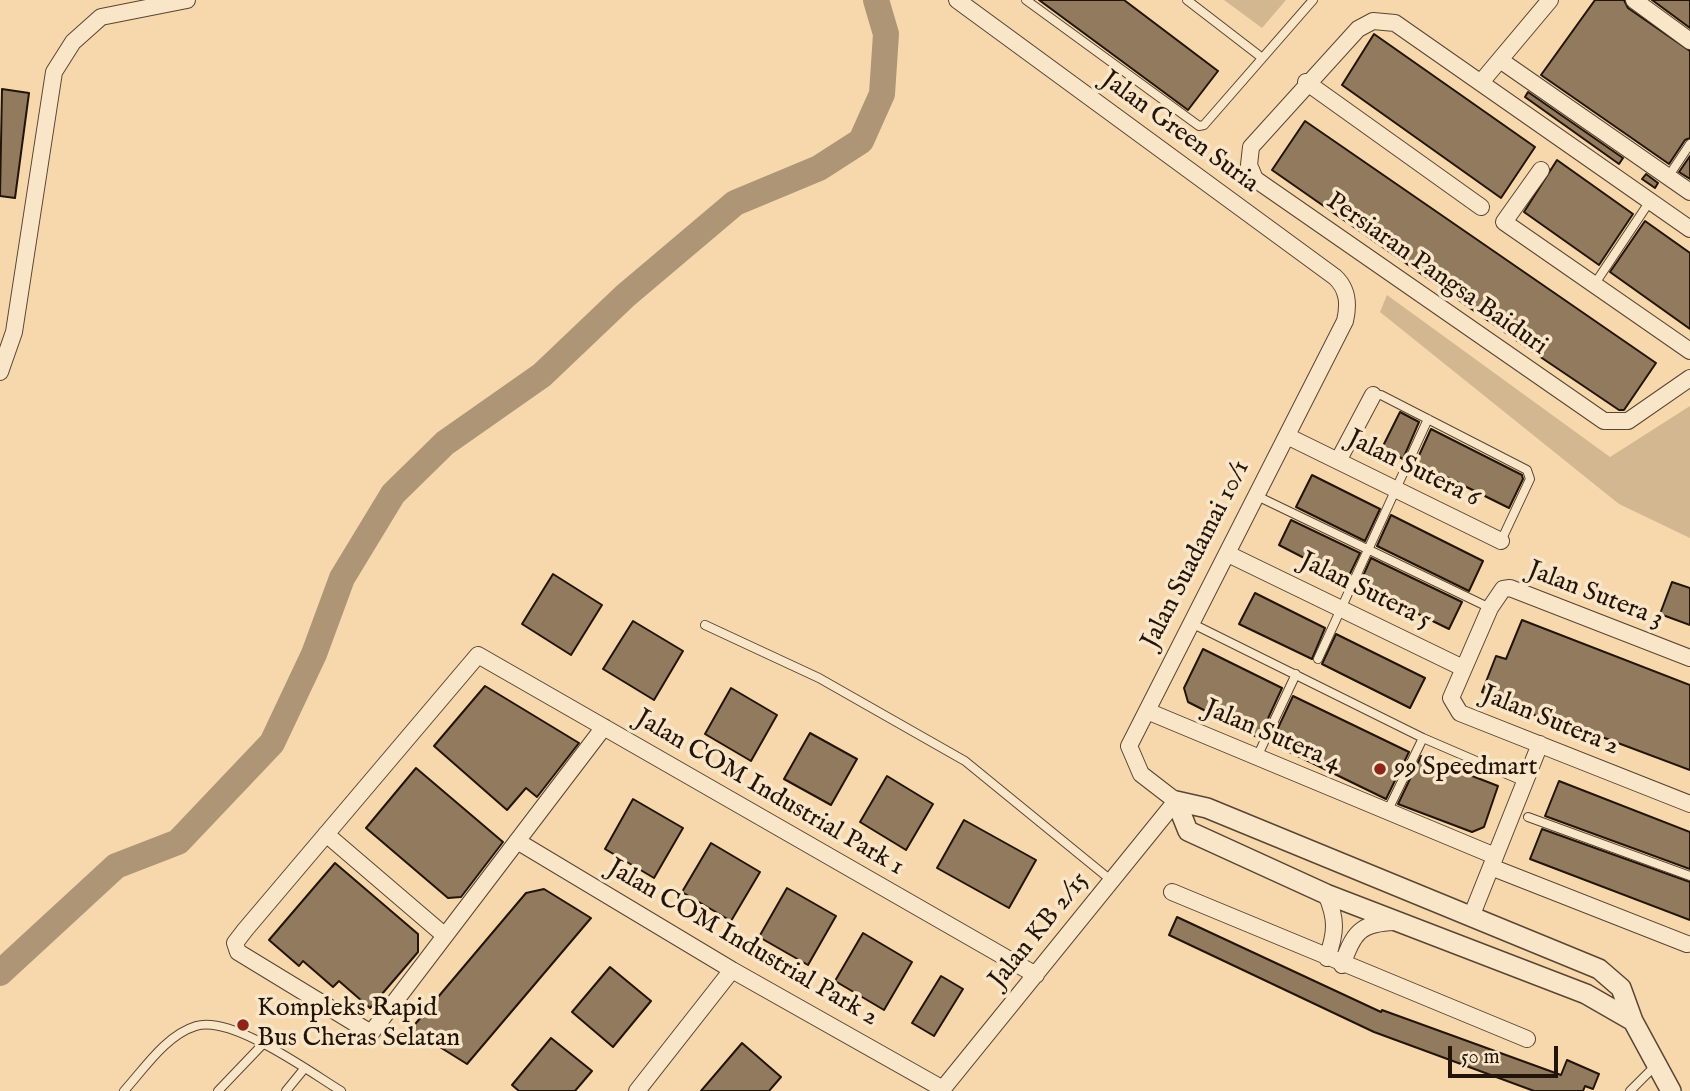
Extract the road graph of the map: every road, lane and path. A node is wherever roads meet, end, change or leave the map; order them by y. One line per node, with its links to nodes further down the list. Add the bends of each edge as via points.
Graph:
1 (187, 0): 23 (street, via 101,17 73,42 54,72 14,332)
2 (957, 0): 21 (street, Jalan Green Suria, via 1335,278 1346,297)
3 (1026, 0): 9 (lane, via 1196,125 1203,125)
4 (1187, 0): 9 (lane)
5 (1313, 0): 9 (lane)
6 (1550, 0): 10 (street)
7 (1634, 0): 8 (street)
8 (1690, 41)
9 (1261, 57)
10 (1500, 60): 11 (street); 15 (street)
11 (1482, 81): 12 (street, Persiaran Pangsa Baiduri, via 1395,23 1373,20 1358,29); 17 (street)
12 (1306, 82): 18 (street); 24 (street, Persiaran Pangsa Baiduri, via 1251,147 1249,165 1255,179 1604,421 1628,421)
13 (1690, 144): 15 (lane)
14 (1541, 170): 20 (street, via 1504,222)
15 (1668, 177): 16 (street)
16 (1690, 192)
17 (1650, 201): 19 (street); 20 (lane)
18 (1481, 207)
19 (1690, 229)
20 (1594, 285): 22 (street)
21 (1345, 321): 27 (street, Jalan Suadamai 10/1)
22 (1690, 351)
23 (0, 372)
24 (1690, 378)
25 (1373, 395): 26 (lane); 28 (street)
26 (1428, 419): 29 (lane); 31 (lane, via 1530,474)
27 (1287, 436): 28 (street, Jalan Sutera 6); 30 (street, Jalan Suadamai 10/1)
28 (1338, 461): 29 (street, Jalan Sutera 6)
29 (1394, 490): 31 (street, Jalan Sutera 6); 32 (lane)
30 (1257, 496): 32 (lane); 33 (street, Jalan Suadamai 10/1)
31 (1501, 541)
32 (1368, 550): 34 (lane); 35 (lane)
33 (1228, 554): 34 (street, Jalan Sutera 5); 36 (street, Jalan Suadamai 10/1)
34 (1343, 608): 39 (lane); 40 (street, Jalan Sutera 5)
35 (1490, 608): 38 (street, Jalan Sutera 3, via 1498,594 1510,588); 40 (street, Jalan Sutera 2)
36 (1191, 623): 41 (lane); 42 (street, Jalan Suadamai 10/1)
37 (705, 625): 56 (lane, via 819,678 965,761)
38 (1690, 658)
39 (1318, 659)
40 (1463, 668): 45 (street, Jalan Sutera 2, via 1451,698 1460,713)
41 (1296, 674): 44 (lane); 46 (lane)
42 (1147, 711): 46 (street, Jalan Sutera 4); 48 (street, Jalan Suadamai 10/1, via 1129,746 1131,753 1141,774)
43 (604, 727): 52 (street, Jalan COM Industrial Park 1, via 478,655); 53 (street); 65 (street, Jalan COM Industrial Park 1)
44 (1423, 738): 47 (lane); 50 (lane)
45 (1540, 744): 47 (street); 49 (street, Jalan Sutera 2)
46 (1257, 757): 50 (street, Jalan Sutera 4)
47 (1525, 782): 54 (street)
48 (1176, 801): 56 (street, Jalan KB 2/15); 58 (street, Jalan Suadamai 10/1, via 1188,831); 59 (street, Jalan Suadamai 10/1, via 1207,808)
49 (1690, 804)
50 (1387, 812): 54 (street, Jalan Sutera 4)
51 (1528, 817): 55 (lane)
52 (326, 834): 61 (street); 61 (street, via 235,943 238,952 371,1033)
53 (517, 841): 61 (street); 64 (street, Jalan COM Industrial Park 2)
54 (1497, 865): 59 (street); 62 (street, Jalan Sutera 4)
55 (1690, 876)
56 (1112, 881): 65 (street, Jalan KB 2/15)
57 (1172, 892): 63 (street)
58 (1326, 894): 60 (street, Jalan Suadamai 10/1); 63 (street, via 1336,921)
59 (1471, 917): 66 (street, Jalan Suadamai 10/1, via 1599,969 1621,988)
60 (1397, 922): 63 (street, via 1375,923 1359,931); 66 (street, Jalan Suadamai 10/1, via 1586,994)
61 (444, 935)
62 (1688, 943)
63 (1334, 962): 67 (street)
64 (732, 970): 71 (street, Jalan COM Industrial Park 2); 76 (street)
65 (1036, 975): 71 (street, Jalan KB 2/15)
66 (1633, 1021): 69 (street, Jalan Suadamai 10/1)
67 (1527, 1039)
68 (262, 1045): 70 (lane); 72 (lane, via 215,1026 196,1026 165,1045); 73 (lane)
69 (1657, 1064): 77 (lane); 78 (street, Jalan Suadamai 10/1)
70 (304, 1069): 74 (lane); 75 (lane)
71 (942, 1090)
72 (124, 1091)
73 (218, 1091)
74 (286, 1091)
75 (341, 1091)
76 (637, 1091)
77 (1630, 1091)
78 (1671, 1091)

